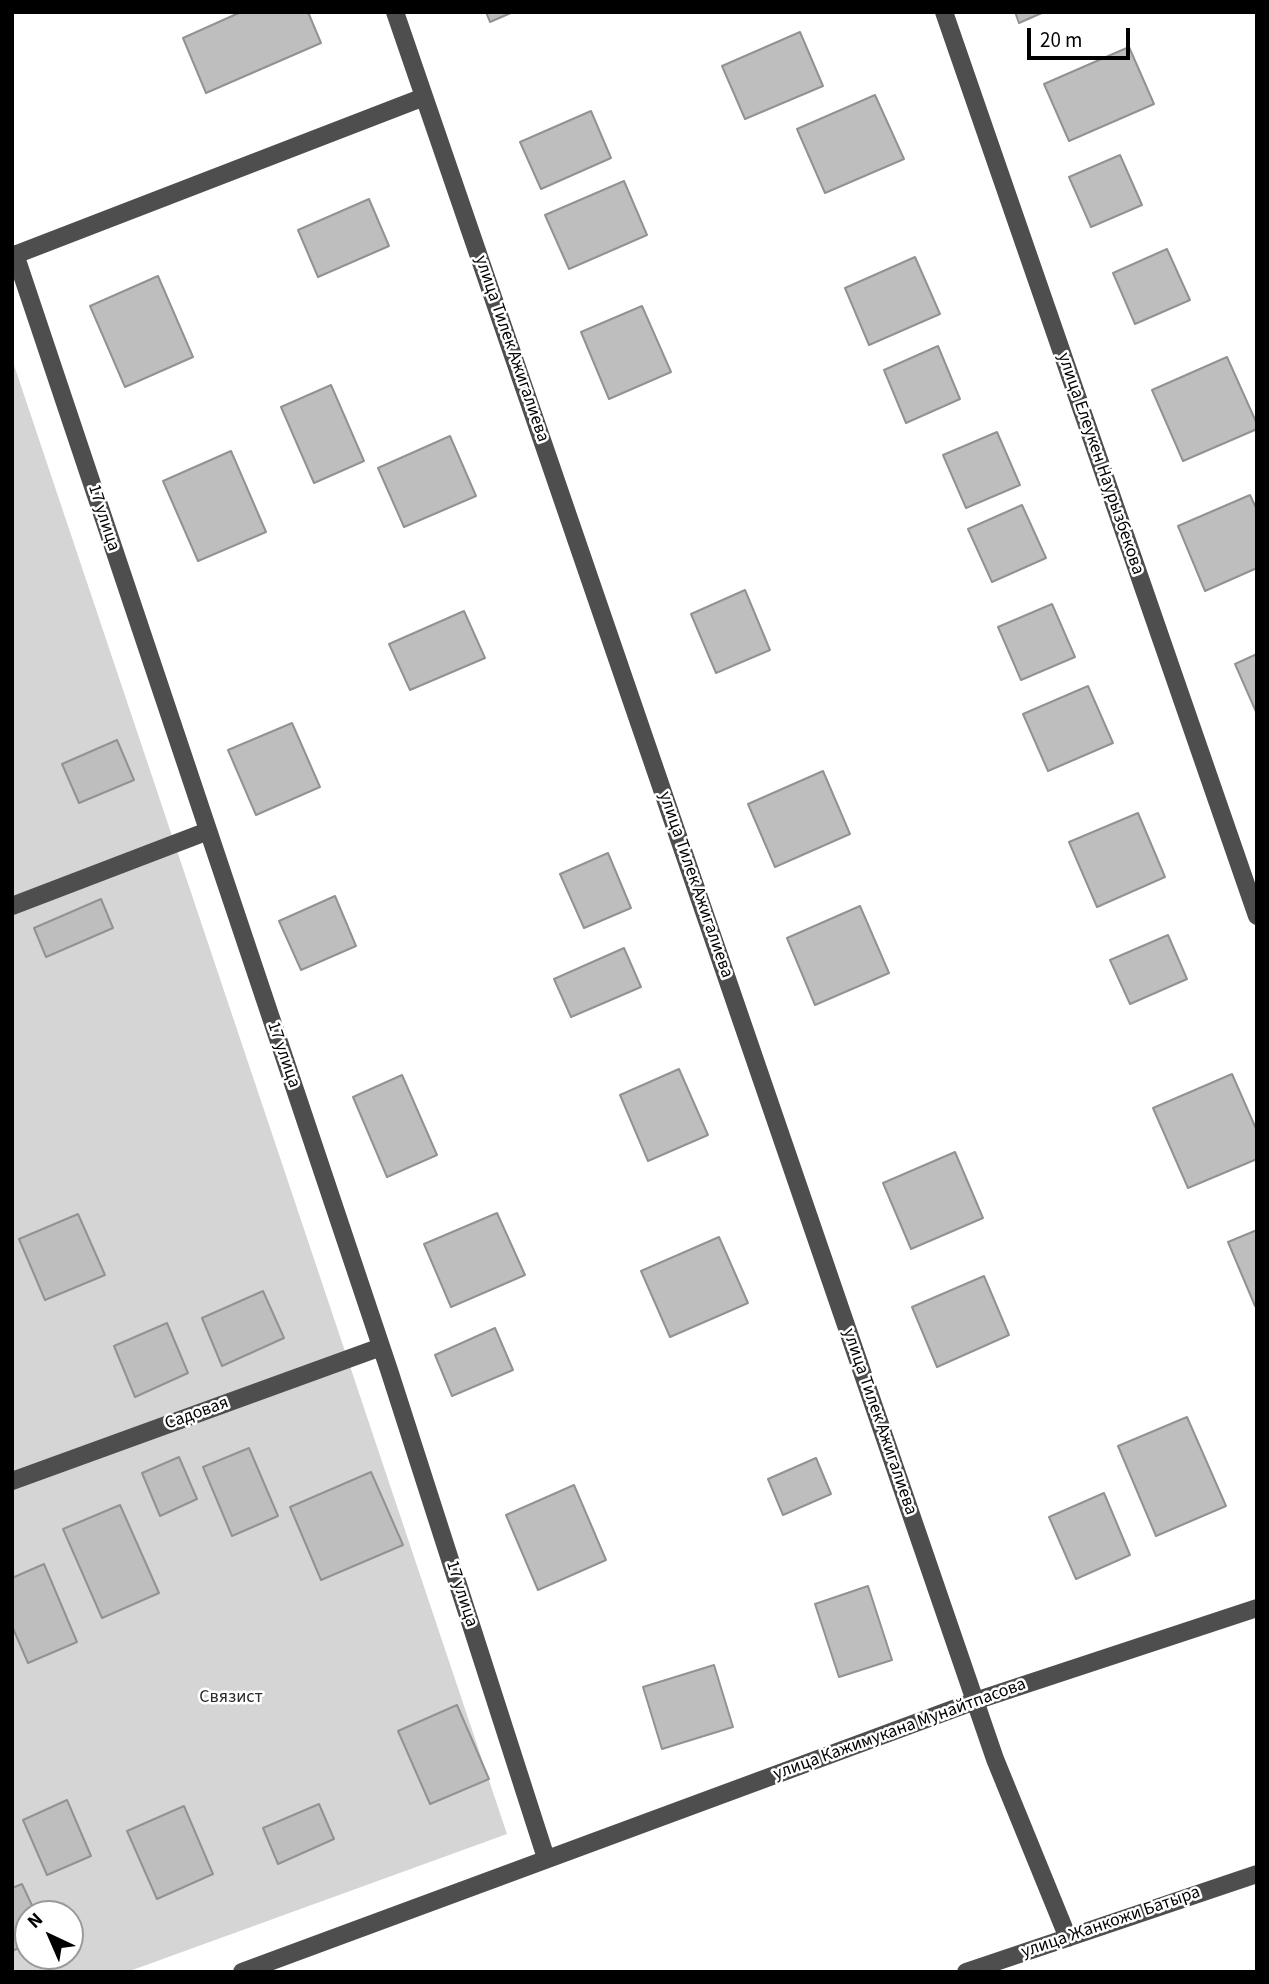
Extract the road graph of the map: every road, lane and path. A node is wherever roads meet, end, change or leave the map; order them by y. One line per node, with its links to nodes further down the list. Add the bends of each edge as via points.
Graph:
1 (395, 12): 3 (street, улица Тилек Ажигалиева)
2 (944, 12): 7 (street, улица Елеукен Наурызбекова)
3 (424, 96): 4 (street); 11 (street, улица Тилек Ажигалиева)
4 (14, 255): 5 (street, 17 улица)
5 (208, 831): 6 (street); 8 (street, 17 улица)
6 (12, 906)
7 (1257, 916)
8 (381, 1347): 9 (street, Садовая); 12 (street, 17 улица)
9 (12, 1481)
10 (1257, 1608): 11 (street, улица Кажимукана Мунайтпасова)
11 (975, 1701): 12 (street, улица Кажимукана Мунайтпасова); 14 (street, улица Тилек Ажигалиева)
12 (546, 1858): 15 (street, улица Кажимукана Мунайтпасова)
13 (1257, 1874): 14 (street, улица Жанкожи Батыра)
14 (1068, 1938): 16 (street, улица Жанкожи Батыра)
15 (242, 1972)
16 (966, 1972)

